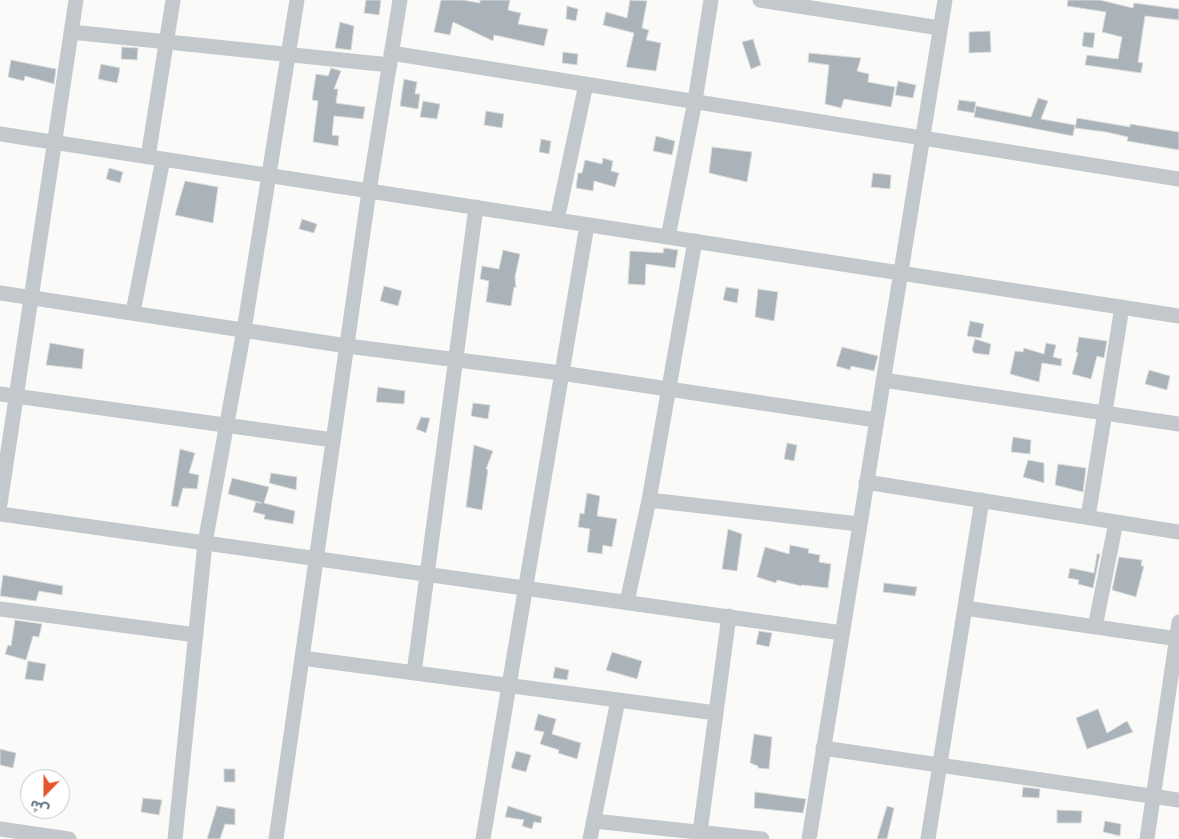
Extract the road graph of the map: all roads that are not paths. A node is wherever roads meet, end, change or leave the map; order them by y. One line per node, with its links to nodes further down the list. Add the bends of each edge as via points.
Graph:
1 (76, 0): 9 (street)
2 (173, 0): 10 (street)
3 (298, 0): 11 (street)
4 (400, 0): 12 (street)
5 (711, 0): 14 (street)
6 (760, 0): 8 (street)
7 (945, 0): 8 (street)
8 (940, 28): 16 (street)
9 (71, 32): 10 (street); 17 (street)
10 (166, 42): 11 (street); 18 (street)
11 (288, 55): 12 (street); 19 (street)
12 (390, 59): 13 (street); 21 (street)
13 (586, 84): 14 (street); 23 (street)
14 (695, 101): 16 (street); 25 (street)
15 (0, 134): 17 (street)
16 (922, 137): 20 (street); 27 (street)
17 (55, 143): 18 (street); 29 (street)
18 (155, 158): 19 (street); 31 (street)
19 (268, 175): 21 (street); 33 (street)
20 (1179, 179)
21 (369, 191): 22 (street); 34 (street)
22 (476, 208): 23 (street); 35 (street)
23 (556, 220): 24 (street)
24 (587, 224): 25 (street); 36 (street)
25 (668, 237): 26 (street)
26 (695, 241): 27 (street); 38 (street)
27 (900, 273): 30 (street); 37 (street)
28 (0, 293): 29 (street)
29 (31, 297): 31 (street); 40 (street)
30 (1122, 307): 32 (street); 41 (street)
31 (133, 312): 33 (street)
32 (1179, 316)
33 (244, 330): 34 (street); 44 (street)
34 (347, 346): 35 (street); 45 (street)
35 (456, 360): 36 (street); 57 (street)
36 (561, 373): 38 (street); 58 (street)
37 (883, 380): 41 (street); 42 (street)
38 (667, 389): 42 (street); 47 (street)
39 (0, 394): 40 (street)
40 (16, 396): 44 (street); 49 (street)
41 (1103, 413): 43 (street); 51 (street)
42 (876, 420): 46 (street)
43 (1179, 424)
44 (226, 425): 45 (street); 55 (street)
45 (333, 440): 56 (street)
46 (866, 482): 48 (street); 53 (street)
47 (649, 500): 53 (street); 59 (street)
48 (982, 500): 51 (street); 60 (street)
49 (0, 504)
50 (0, 514): 55 (street)
51 (1088, 517): 52 (street)
52 (1116, 522): 54 (street); 64 (street)
53 (859, 524): 65 (street)
54 (1179, 532)
55 (205, 543): 56 (street); 66 (street)
56 (316, 558): 57 (street); 68 (street)
57 (427, 574): 58 (street); 69 (street)
58 (524, 588): 59 (street); 70 (street)
59 (628, 602): 62 (street)
60 (965, 608): 64 (street); 74 (street)
61 (0, 609): 66 (street)
62 (729, 616): 65 (street); 72 (street)
63 (1179, 622): 67 (street)
64 (1095, 627): 67 (street)
65 (842, 633): 73 (street)
66 (196, 635): 81 (street)
67 (1178, 638): 75 (street)
68 (302, 658): 69 (street); 82 (street)
69 (414, 673): 70 (street)
70 (508, 686): 71 (street); 83 (street)
71 (618, 700): 72 (street); 77 (street)
72 (716, 713): 79 (street)
73 (823, 748): 74 (street); 86 (street)
74 (941, 765): 75 (street); 87 (street)
75 (1154, 796): 76 (street); 88 (street)
76 (1179, 800)
77 (594, 821): 79 (street); 84 (street)
78 (0, 829): 80 (street)
79 (700, 832): 85 (street)
80 (68, 839)
81 (175, 839)
82 (276, 839)
83 (483, 839)
84 (590, 839)
85 (762, 839)
86 (809, 839)
87 (928, 839)
88 (1147, 839)

